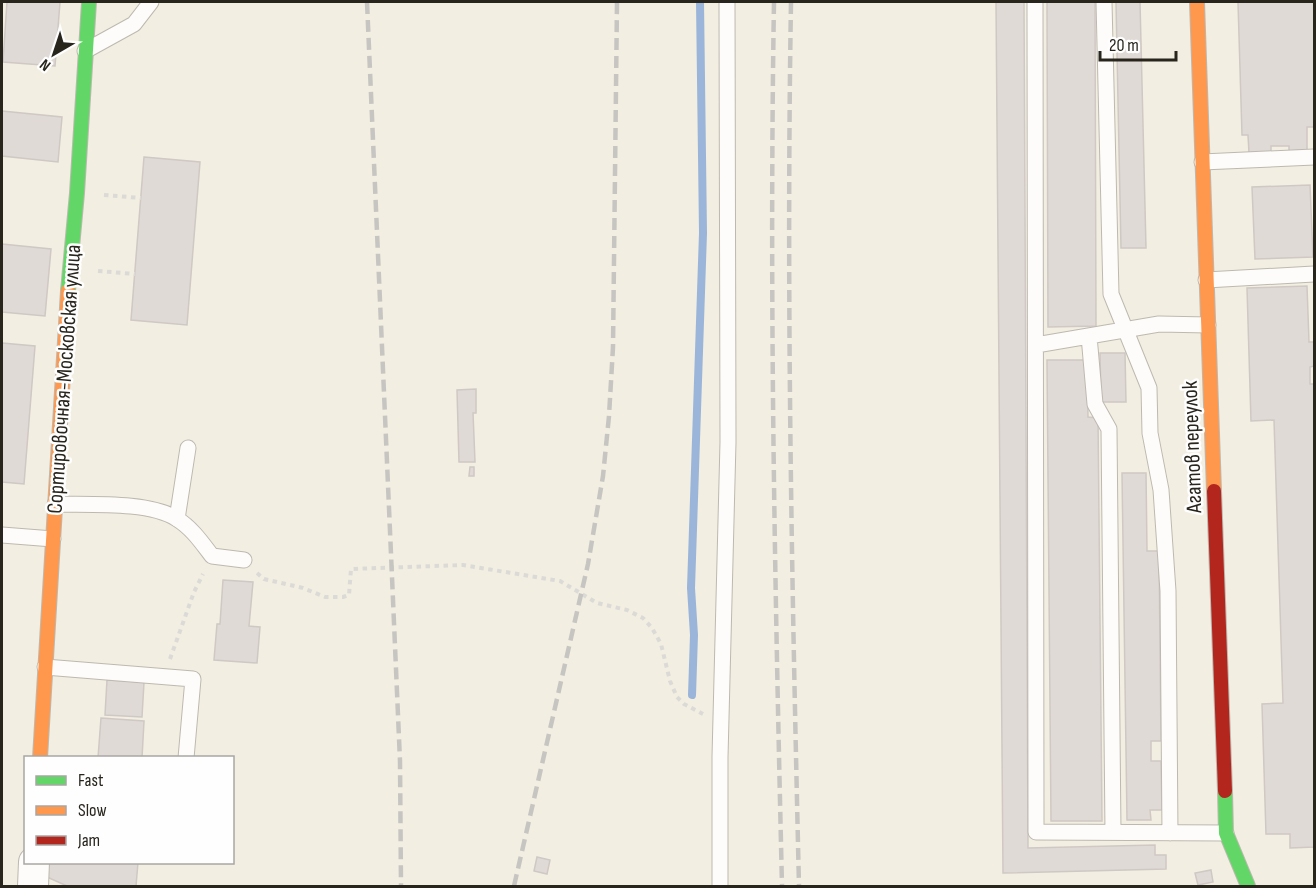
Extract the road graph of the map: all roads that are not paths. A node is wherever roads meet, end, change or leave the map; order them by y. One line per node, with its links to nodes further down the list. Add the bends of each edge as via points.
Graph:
1 (89, 2): 7 (street, Сортировочная-Московская улица)
2 (151, 2): 7 (lane, via 134,24)
3 (727, 2): 30 (lane, via 728,442)
4 (1035, 2): 15 (lane)
5 (1104, 2): 13 (lane, via 1111,294)
6 (1197, 2): 9 (street, Агатов переулок)
7 (85, 51): 17 (street, Сортировочная-Московская улица)
8 (1314, 157): 9 (lane)
9 (1202, 162): 11 (street, Агатов переулок)
10 (1314, 274): 11 (lane)
11 (1206, 280): 12 (street, Агатов переулок)
12 (1208, 325): 13 (lane, via 1159,324); 27 (street, Агатов переулок)
13 (1126, 330): 14 (lane); 26 (lane, via 1149,388 1150,434 1161,490 1168,591)
14 (1089, 336): 15 (lane); 25 (lane, via 1095,404 1109,429)
15 (1036, 345): 25 (lane, via 1036,832)
16 (188, 448): 18 (lane)
17 (55, 504): 18 (lane, via 143,508); 20 (street, Сортировочная-Московская улица)
18 (177, 519): 21 (lane, via 212,556)
19 (2, 535): 20 (lane)
20 (53, 539): 22 (street, Сортировочная-Московская улица)
21 (244, 560)
22 (45, 667): 23 (street, Сортировочная-Московская улица); 24 (lane, via 194,679)
23 (40, 756)
24 (186, 756)
25 (1113, 832): 26 (lane)
26 (1170, 833): 27 (lane)
27 (1226, 833): 31 (street, Агатов переулок)
28 (34, 864): 29 (street)
29 (33, 886)
30 (720, 886)
31 (1248, 886)

